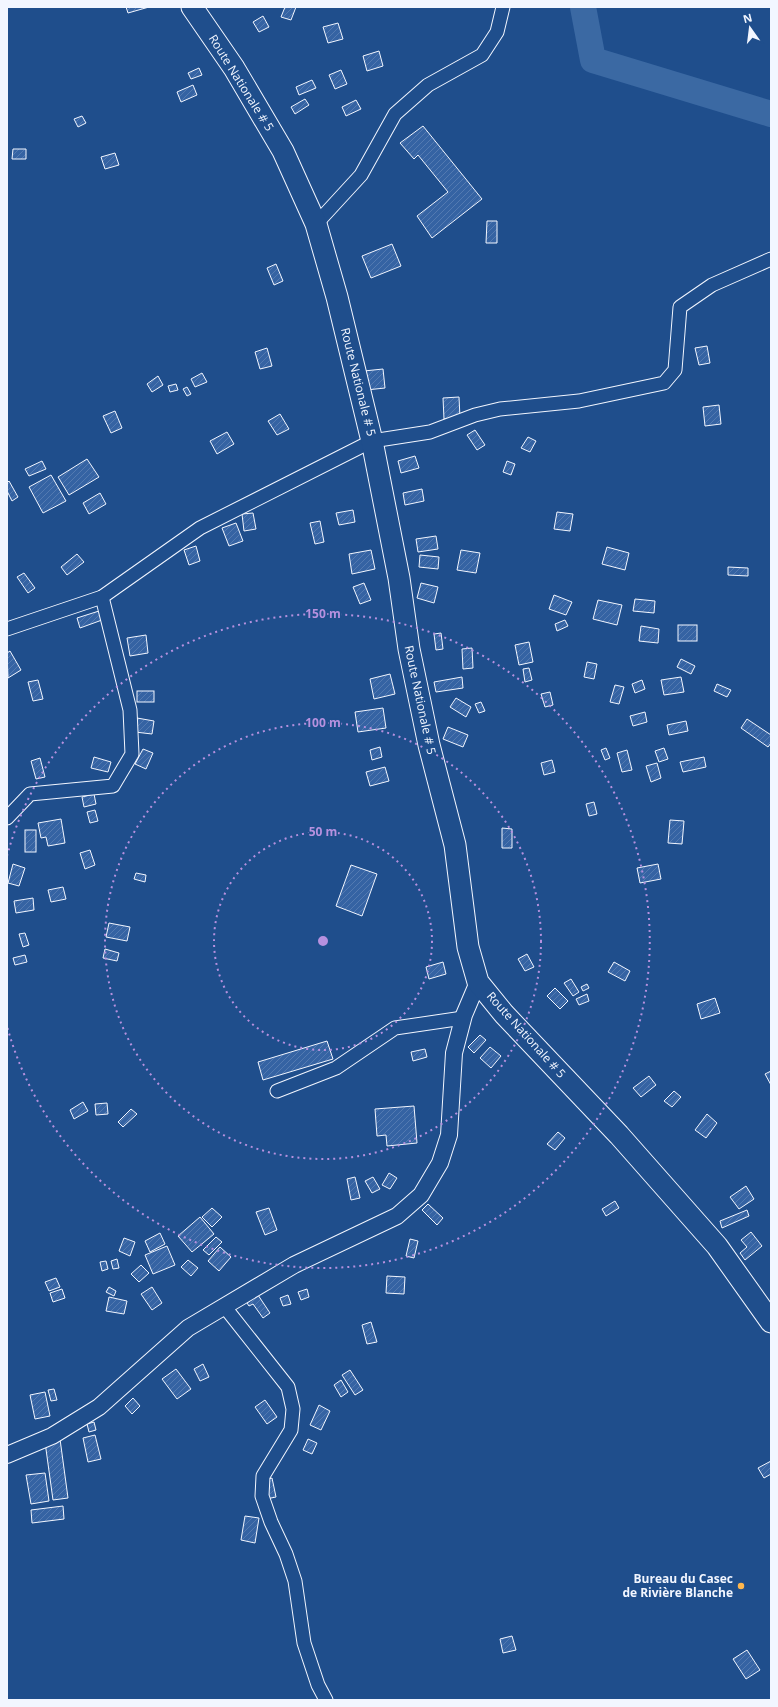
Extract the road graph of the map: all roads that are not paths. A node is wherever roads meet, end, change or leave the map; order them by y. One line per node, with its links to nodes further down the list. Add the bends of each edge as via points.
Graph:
1 (192, 7): 3 (main road, Route Nationale # 5, via 234,68 283,151)
2 (503, 7): 3 (street, via 497,32 482,55 428,85 395,114 361,175)
3 (316, 224): 5 (main road, Route Nationale # 5, via 337,297)
4 (771, 259): 5 (street, via 712,286 680,307 675,370 664,383 579,401 500,409 475,415 430,432)
5 (372, 441): 6 (street, via 200,528); 9 (main road, Route Nationale # 5, via 399,578 409,649 429,745 455,844 468,947)
6 (102, 597): 7 (street); 8 (street, via 130,710 132,754 113,786 30,794)
7 (7, 629)
8 (7, 818)
9 (478, 982): 10 (street); 13 (main road, Route Nationale # 5, via 504,1014 619,1135 717,1246)
10 (463, 1018): 11 (street, via 395,1028 336,1068); 12 (street, via 454,1053 449,1134 440,1163 421,1195 397,1216 294,1265)
11 (277, 1091)
12 (224, 1306): 14 (street, via 188,1328 99,1407 52,1436); 15 (street, via 288,1387 293,1409 291,1430 263,1476 262,1496 295,1582 304,1643 318,1685)
13 (771, 1322)
14 (7, 1455)
15 (326, 1700)

